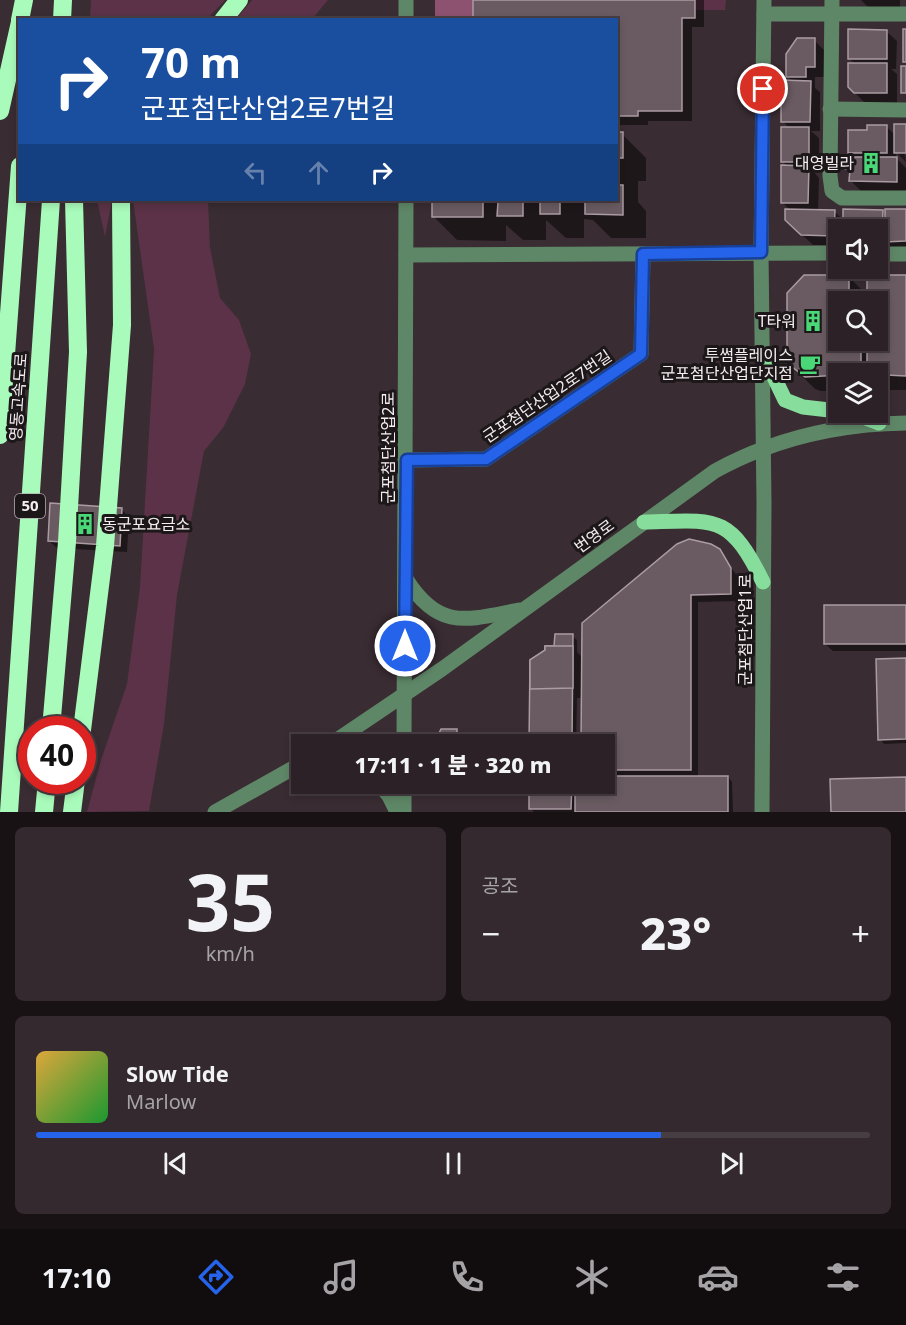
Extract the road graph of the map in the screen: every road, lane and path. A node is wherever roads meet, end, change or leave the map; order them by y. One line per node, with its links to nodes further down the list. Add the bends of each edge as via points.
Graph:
1 (24, 0): 10 (highway)
2 (32, 0): 11 (highway)
3 (63, 0): 12 (highway)
4 (68, 0): 13 (highway)
5 (239, 0): 14 (highway)
6 (406, 0): 15 (street)
7 (764, 7): 8 (street); 26 (street)
8 (832, 7): 9 (street); 17 (street)
9 (906, 14)
10 (21, 18)
11 (31, 18)
12 (62, 18)
13 (69, 18)
14 (225, 18)
15 (406, 18)
16 (18, 30): 19 (highway)
17 (830, 109): 18 (street); 21 (street, via 830,184 836,196)
18 (906, 110)
19 (0, 111)
20 (18, 193): 37 (highway, 영동고속도로)
21 (906, 198)
22 (51, 201): 54 (highway, 영동고속도로 / 50)
23 (74, 201): 45 (highway, via 78,352)
24 (121, 201): 46 (highway, via 122,325 105,546)
25 (406, 201): 31 (street, 군포첨단산업2로)
26 (761, 252): 27 (street); 28 (street); 32 (street)
27 (828, 253)
28 (643, 254): 31 (street); 39 (street, 군포첨단산업2로7번길, via 641,354 486,459)
29 (888, 254): 30 (street)
30 (906, 254)
31 (406, 255): 39 (street, 군포첨단산업2로)
32 (763, 354): 33 (main road, via 784,400); 38 (street)
33 (828, 410)
34 (879, 423): 38 (street, 번영로, via 826,431)
35 (888, 423): 36 (street, 번영로)
36 (906, 423)
37 (0, 435)
38 (763, 449): 40 (street, 번영로, via 716,471); 42 (street, 군포첨단산업1로)
39 (407, 460): 41 (street, 군포첨단산업2로)
40 (644, 522): 42 (main road, via 690,521 726,528 746,548); 43 (street, 번영로)
41 (406, 579): 43 (street, via 433,612 446,616 472,619); 44 (street, 군포첨단산업2로)
42 (763, 582): 60 (street, 군포첨단산업1로)
43 (525, 609): 44 (street, 번영로)
44 (405, 696): 47 (street, 번영로); 48 (street)
45 (52, 716)
46 (84, 716)
47 (346, 734)
48 (404, 734)
49 (291, 771): 57 (street)
50 (46, 794): 55 (highway)
51 (74, 794): 56 (highway)
52 (388, 794): 58 (street)
53 (404, 794): 59 (street)
54 (9, 812)
55 (44, 812)
56 (72, 812)
57 (215, 812)
58 (397, 812)
59 (404, 812)
60 (762, 812)

